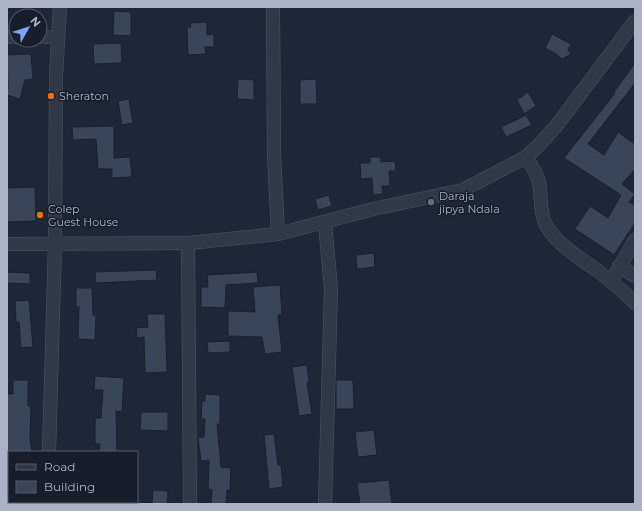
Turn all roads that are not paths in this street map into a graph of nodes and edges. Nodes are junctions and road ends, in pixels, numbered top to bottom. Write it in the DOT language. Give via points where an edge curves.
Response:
graph roads {
  1 [pos="60,7"];
  2 [pos="272,7"];
  3 [pos="635,21"];
  4 [pos="48,37"];
  5 [pos="57,37"];
  6 [pos="526,157"];
  7 [pos="325,223"];
  8 [pos="278,234"];
  9 [pos="635,240"];
  10 [pos="55,243"];
  11 [pos="188,243"];
  12 [pos="7,244"];
  13 [pos="619,266"];
  14 [pos="635,276"];
  15 [pos="611,282"];
  16 [pos="635,303"];
  17 [pos="49,451"];
  18 [pos="190,504"];
  19 [pos="325,504"];
  1 -- 5 [label="street"];
  2 -- 8 [label="street"];
  3 -- 6 [label="street" via="557,125"];
  4 -- 5 [label="street"];
  5 -- 10 [label="street"];
  6 -- 7 [label="street" via="463,190 373,209"];
  6 -- 15 [label="street" via="539,181 541,210 549,229 560,244"];
  7 -- 8 [label="street"];
  7 -- 19 [label="street" via="331,289"];
  8 -- 11 [label="street"];
  9 -- 13 [label="street"];
  10 -- 11 [label="street"];
  10 -- 12 [label="street"];
  10 -- 17 [label="street"];
  11 -- 18 [label="street"];
  13 -- 14 [label="street"];
  13 -- 15 [label="street"];
  15 -- 16 [label="street"];
}
